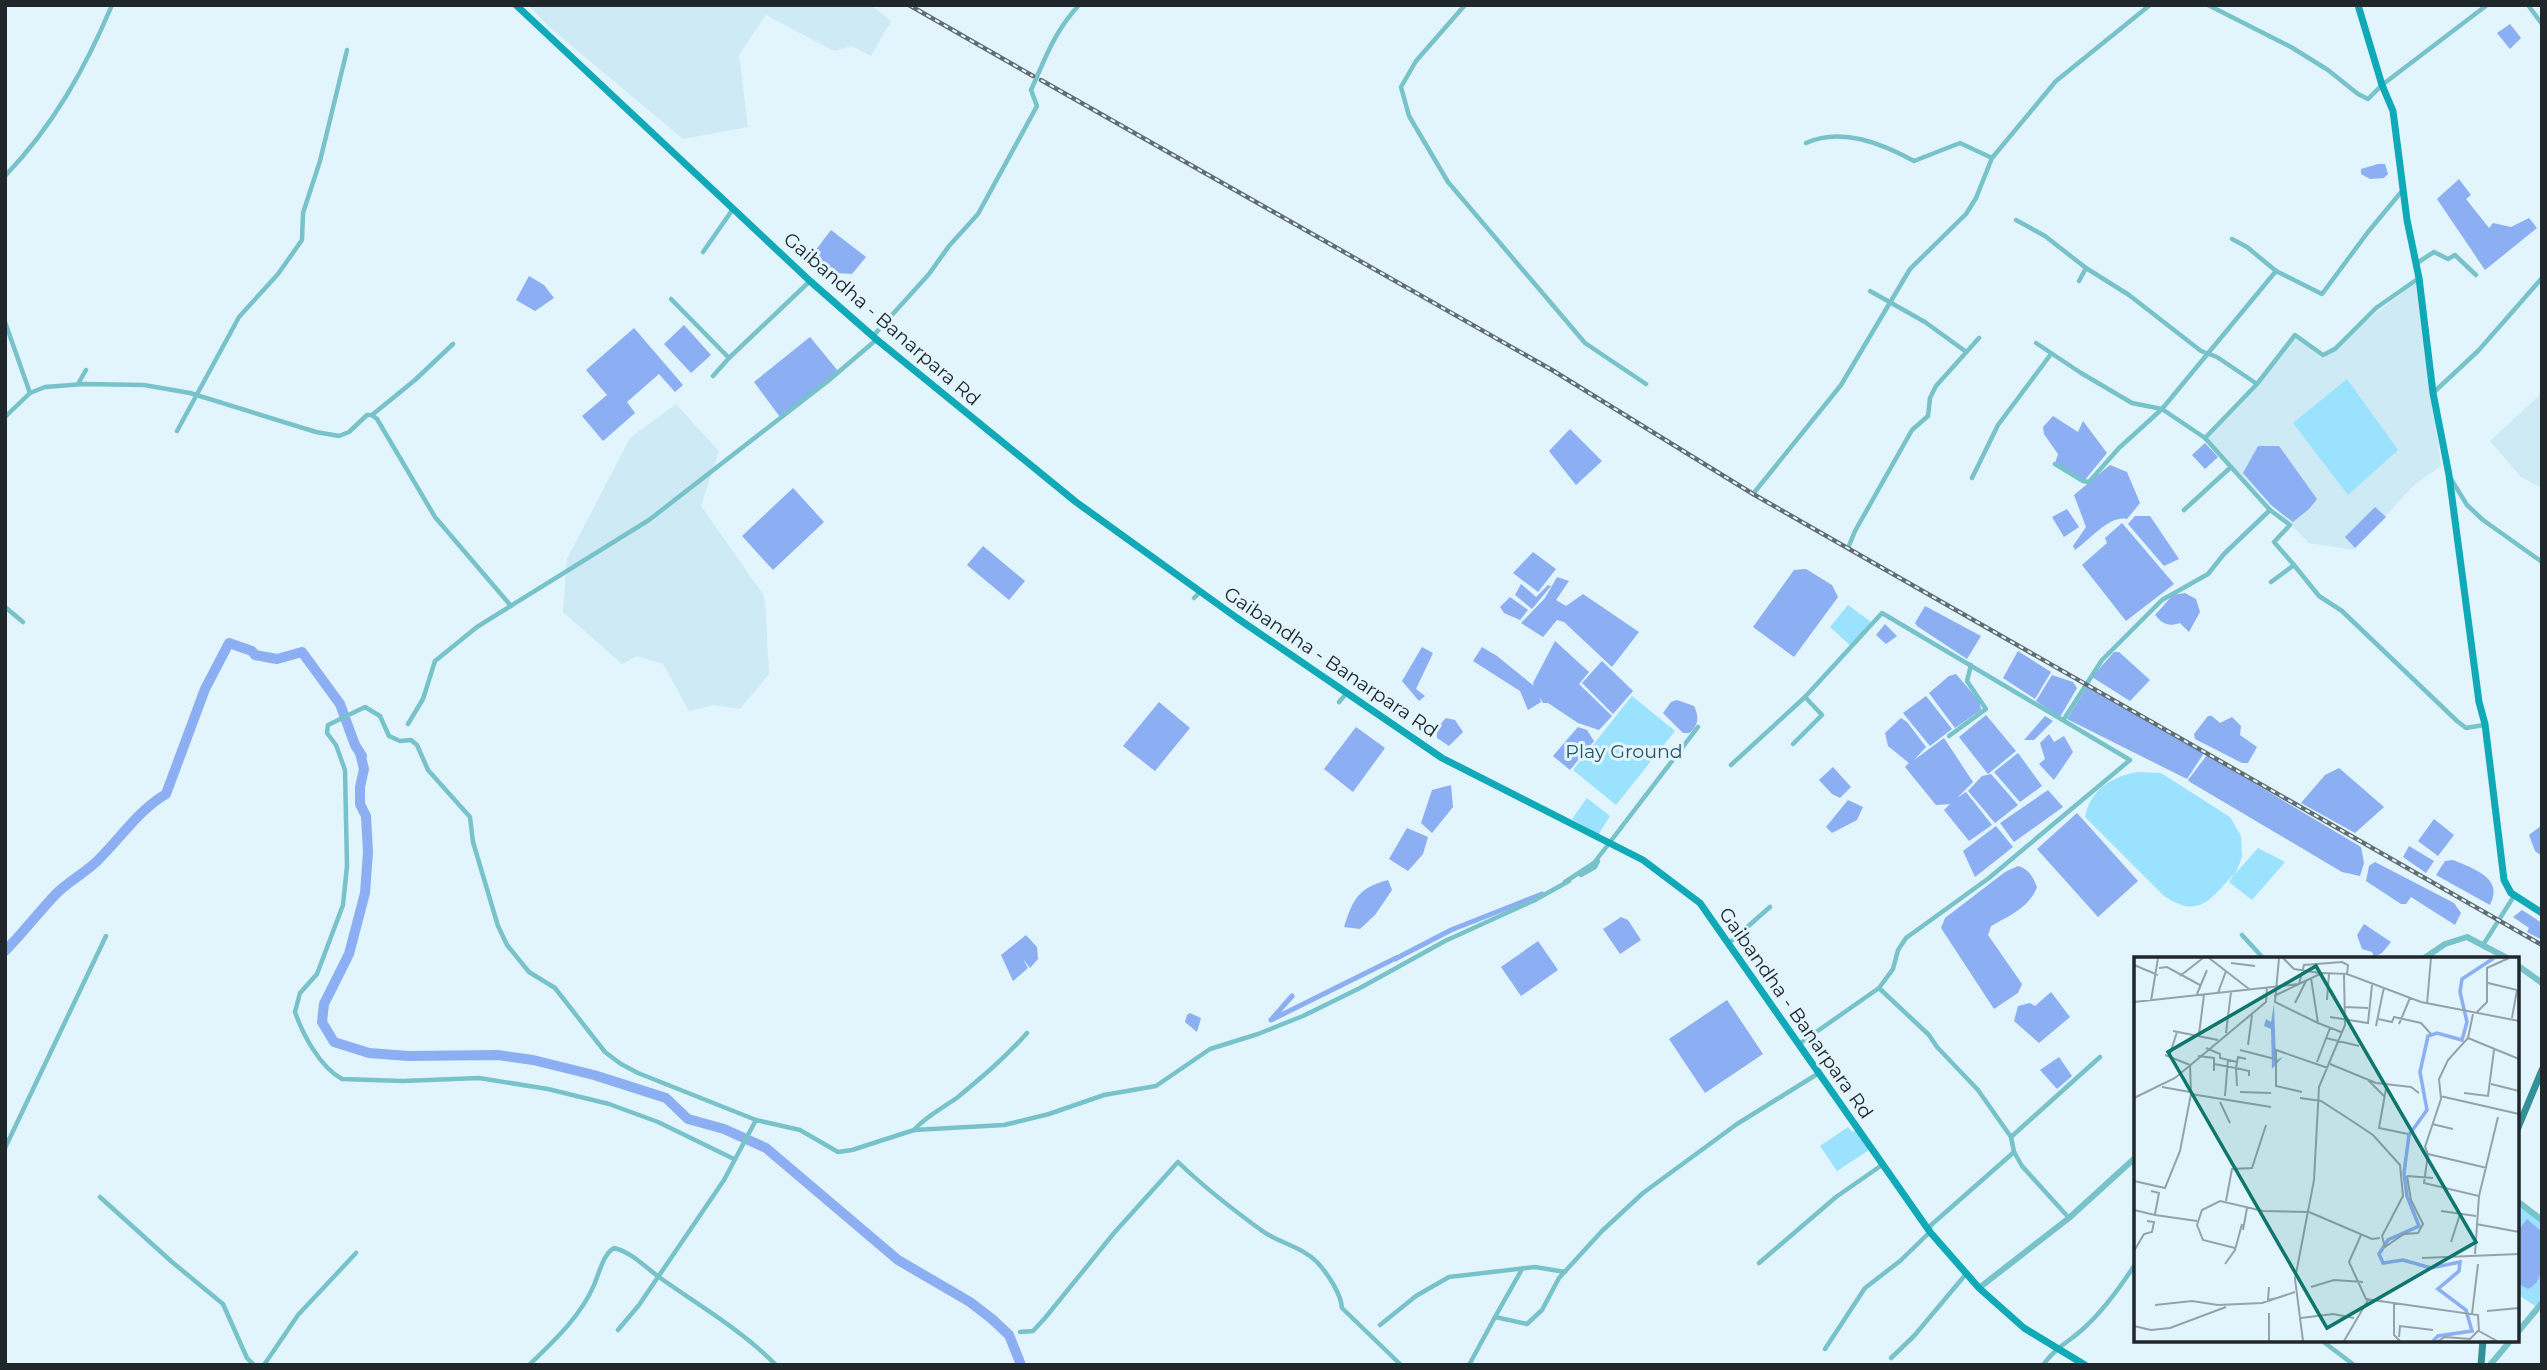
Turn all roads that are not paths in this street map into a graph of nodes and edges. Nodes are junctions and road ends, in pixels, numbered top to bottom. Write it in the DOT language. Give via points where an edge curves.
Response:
graph roads {
  1 [pos="112,5"];
  2 [pos="516,5"];
  3 [pos="1079,5"];
  4 [pos="1465,5"];
  5 [pos="2150,5"];
  6 [pos="2208,5"];
  7 [pos="2358,5"];
  8 [pos="2487,5"];
  9 [pos="2528,5"];
  10 [pos="2542,24"];
  11 [pos="348,50"];
  12 [pos="2382,85"];
  13 [pos="1806,143"];
  14 [pos="1992,158"];
  15 [pos="5,176"];
  16 [pos="2403,190"];
  17 [pos="733,209"];
  18 [pos="2016,220"];
  19 [pos="2232,239"];
  20 [pos="703,252"];
  21 [pos="2416,263"];
  22 [pos="2086,268"];
  23 [pos="2276,271"];
  24 [pos="2476,275"];
  25 [pos="2419,278"];
  26 [pos="2542,278"];
  27 [pos="810,281"];
  28 [pos="2078,281"];
  29 [pos="1870,291"];
  30 [pos="671,299"];
  31 [pos="1891,302"];
  32 [pos="5,322"];
  33 [pos="875,337"];
  34 [pos="1979,338"];
  35 [pos="2036,343"];
  36 [pos="453,344"];
  37 [pos="1965,351"];
  38 [pos="2051,354"];
  39 [pos="2209,354"];
  40 [pos="729,358"];
  41 [pos="86,370"];
  42 [pos="713,376"];
  43 [pos="78,384"];
  44 [pos="1646,384"];
  45 [pos="2256,384"];
  46 [pos="30,393"];
  47 [pos="2433,393"];
  48 [pos="197,395"];
  49 [pos="2162,409"];
  50 [pos="372,415"];
  51 [pos="5,417"];
  52 [pos="177,431"];
  53 [pos="2205,438"];
  54 [pos="2055,464"];
  55 [pos="2231,467"];
  56 [pos="2449,475"];
  57 [pos="1972,478"];
  58 [pos="1754,494"];
  59 [pos="2184,510"];
  60 [pos="2270,510"];
  61 [pos="1848,548"];
  62 [pos="2542,562"];
  63 [pos="2294,565"];
  64 [pos="2271,582"];
  65 [pos="511,606"];
  66 [pos="5,607"];
  67 [pos="23,622"];
  68 [pos="1971,665"];
  69 [pos="1346,694"];
  70 [pos="1805,697"];
  71 [pos="1339,702"];
  72 [pos="2064,719"];
  73 [pos="408,724"];
  74 [pos="2485,724"];
  75 [pos="1698,727"];
  76 [pos="1950,736"];
  77 [pos="1793,744"];
  78 [pos="1731,765"];
  79 [pos="1609,842"];
  80 [pos="1553,890"];
  81 [pos="2514,896"];
  82 [pos="1770,907"];
  83 [pos="2542,913"];
  84 [pos="2242,935"];
  85 [pos="106,936"];
  86 [pos="1728,943"];
  87 [pos="2483,945"];
  88 [pos="2262,957"];
  89 [pos="2426,957"];
  90 [pos="2505,957"];
  91 [pos="2519,967"];
  92 [pos="2542,984"];
  93 [pos="1879,988"];
  94 [pos="1027,1033"];
  95 [pos="1799,1044"];
  96 [pos="2100,1057"];
  97 [pos="2542,1070"];
  98 [pos="1820,1073"];
  99 [pos="756,1121"];
  100 [pos="2519,1125"];
  101 [pos="914,1130"];
  102 [pos="2011,1137"];
  103 [pos="5,1148"];
  104 [pos="2014,1152"];
  105 [pos="2134,1159"];
  106 [pos="734,1160"];
  107 [pos="1883,1165"];
  108 [pos="100,1197"];
  109 [pos="2519,1203"];
  110 [pos="2068,1217"];
  111 [pos="2542,1220"];
  112 [pos="1930,1232"];
  113 [pos="356,1253"];
  114 [pos="1759,1263"];
  115 [pos="2134,1266"];
  116 [pos="1521,1271"];
  117 [pos="1565,1272"];
  118 [pos="1966,1274"];
  119 [pos="659,1277"];
  120 [pos="1979,1288"];
  121 [pos="2542,1303"];
  122 [pos="1495,1317"];
  123 [pos="1380,1325"];
  124 [pos="618,1330"];
  125 [pos="2519,1331"];
  126 [pos="1020,1332"];
  127 [pos="2324,1342"];
  128 [pos="2483,1342"];
  129 [pos="2509,1342"];
  130 [pos="1825,1349"];
  131 [pos="2055,1349"];
  132 [pos="1891,1358"];
  133 [pos="254,1365"];
  134 [pos="264,1365"];
  135 [pos="529,1365"];
  136 [pos="776,1365"];
  137 [pos="1401,1365"];
  138 [pos="1469,1365"];
  139 [pos="2043,1365"];
  140 [pos="2085,1365"];
  141 [pos="2354,1365"];
  142 [pos="2482,1365"];
  143 [pos="2490,1365"];
  1 -- 15 [label="street" via="71,91"];
  2 -- 17 [label="main road, Gaibandha - Banarpara Rd"];
  3 -- 33 [label="street" via="1049,46 1031,90 1037,106 978,214"];
  4 -- 44 [label="street" via="1416,61 1401,87 1409,116 1448,182 1585,342"];
  5 -- 14 [label="street" via="2056,81"];
  6 -- 12 [label="street" via="2291,47 2368,99"];
  7 -- 12 [label="main road"];
  8 -- 12 [label="street"];
  9 -- 10 [label="street"];
  11 -- 48 [label="street" via="303,213 302,240 239,317"];
  12 -- 16 [label="main road" via="2393,111"];
  13 -- 14 [label="street" via="1819,136 1840,135 1875,143 1914,160 1960,143"];
  14 -- 31 [label="street" via="1966,214 1910,269"];
  16 -- 21 [label="main road"];
  16 -- 23 [label="street" via="2322,294"];
  17 -- 20 [label="street"];
  17 -- 27 [label="main road, Gaibandha - Banarpara Rd"];
  18 -- 22 [label="street"];
  19 -- 23 [label="street"];
  21 -- 24 [label="street" via="2434,251 2448,259 2455,255"];
  21 -- 25 [label="main road"];
  22 -- 28 [label="street"];
  22 -- 39 [label="street"];
  23 -- 39 [label="street"];
  25 -- 45 [label="street" via="2376,308 2323,355 2295,335"];
  25 -- 47 [label="main road"];
  26 -- 47 [label="street" via="2478,351"];
  27 -- 33 [label="main road, Gaibandha - Banarpara Rd"];
  27 -- 40 [label="street"];
  29 -- 31 [label="street"];
  30 -- 40 [label="street"];
  31 -- 37 [label="street"];
  31 -- 58 [label="street" via="1841,385"];
  32 -- 46 [label="street"];
  33 -- 65 [label="street" via="828,381 649,520"];
  33 -- 69 [label="main road, Gaibandha - Banarpara Rd" via="1197,595"];
  34 -- 37 [label="street"];
  35 -- 38 [label="street"];
  36 -- 50 [label="street"];
  37 -- 61 [label="street" via="1936,386 1928,416 1912,430"];
  38 -- 49 [label="street" via="2132,403"];
  38 -- 57 [label="street" via="1998,425"];
  39 -- 45 [label="street"];
  39 -- 49 [label="street"];
  40 -- 42 [label="street"];
  41 -- 43 [label="street"];
  43 -- 46 [label="street"];
  43 -- 48 [label="street" via="144,385"];
  45 -- 53 [label="street"];
  46 -- 51 [label="street"];
  47 -- 56 [label="main road"];
  48 -- 50 [label="street" via="339,436"];
  48 -- 52 [label="street"];
  49 -- 53 [label="street"];
  49 -- 54 [label="street" via="2089,482"];
  50 -- 65 [label="street" via="435,517"];
  53 -- 55 [label="street"];
  55 -- 59 [label="street"];
  55 -- 60 [label="street"];
  56 -- 62 [label="street" via="2467,505 2483,520"];
  56 -- 74 [label="main road"];
  60 -- 63 [label="street" via="2290,525 2274,542"];
  60 -- 72 [label="street" via="2208,574 2162,600 2102,660"];
  63 -- 64 [label="street"];
  63 -- 74 [label="street" via="2319,596 2401,664 2457,721 2466,728"];
  65 -- 73 [label="street" via="435,661 423,699"];
  66 -- 67 [label="street"];
  68 -- 70 [label="street" via="1882,613"];
  68 -- 72 [label="street"];
  68 -- 76 [label="street" via="1967,681 1986,709"];
  69 -- 71 [label="street"];
  69 -- 79 [label="main road, Gaibandha - Banarpara Rd" via="1443,758"];
  70 -- 77 [label="street" via="1822,715"];
  70 -- 78 [label="street"];
  72 -- 93 [label="street" via="2130,760 1989,878 1906,938"];
  74 -- 81 [label="main road" via="2504,880"];
  75 -- 79 [label="street"];
  79 -- 80 [label="street" via="1594,863"];
  79 -- 86 [label="main road, Gaibandha - Banarpara Rd" via="1643,860 1700,903"];
  79 -- 101 [label="street, bridge" via="1595,867 1535,900 1445,941 1303,1016 1210,1049 1156,1086 1104,1095 1004,1125"];
  81 -- 83 [label="main road"];
  81 -- 87 [label="street"];
  82 -- 86 [label="street"];
  84 -- 88 [label="street"];
  85 -- 103 [label="street"];
  86 -- 95 [label="main road, Gaibandha - Banarpara Rd"];
  87 -- 89 [label="street" via="2466,937"];
  87 -- 90 [label="street"];
  91 -- 92 [label="street"];
  93 -- 95 [label="street"];
  93 -- 102 [label="street" via="1978,1090"];
  94 -- 101 [label="street" via="957,1098"];
  95 -- 98 [label="main road, Gaibandha - Banarpara Rd"];
  96 -- 102 [label="street"];
  97 -- 100 [label="main road"];
  98 -- 107 [label="main road, Gaibandha - Banarpara Rd"];
  98 -- 117 [label="street" via="1683,1161 1602,1231"];
  99 -- 101 [label="street" via="800,1130 838,1152"];
  99 -- 106 [label="street"];
  99 -- 106 [label="street" via="621,1064 605,1052 555,988 529,972 507,945 473,842 470,817 428,770 417,745 389,736 380,716 365,707 328,725 327,733 345,770 343,905 317,974 300,993 295,1012 311,1045 335,1075 403,1082 479,1078 548,1088 658,1122"];
  102 -- 104 [label="street"];
  104 -- 110 [label="street"];
  104 -- 112 [label="street" via="1930,1226"];
  105 -- 110 [label="street"];
  106 -- 119 [label="street"];
  107 -- 112 [label="main road, Gaibandha - Banarpara Rd"];
  107 -- 114 [label="street"];
  108 -- 133 [label="street" via="223,1304"];
  109 -- 111 [label="street"];
  110 -- 120 [label="street"];
  112 -- 118 [label="main road, Gaibandha - Banarpara Rd"];
  112 -- 130 [label="street" via="1865,1288"];
  113 -- 134 [label="street" via="298,1315"];
  115 -- 131 [label="street" via="2084,1328"];
  116 -- 117 [label="street"];
  116 -- 122 [label="street"];
  116 -- 123 [label="street" via="1449,1277"];
  117 -- 122 [label="street" via="1542,1310 1527,1324"];
  118 -- 120 [label="main road, Gaibandha - Banarpara Rd"];
  118 -- 132 [label="street"];
  119 -- 124 [label="street"];
  119 -- 135 [label="street" via="619,1249 611,1249 579,1312"];
  119 -- 136 [label="street"];
  120 -- 131 [label="main road, Gaibandha - Banarpara Rd"];
  121 -- 125 [label="street"];
  122 -- 138 [label="street"];
  126 -- 137 [label="street" via="1033,1331 1178,1162 1215,1197 1317,1263 1342,1300 1342,1308"];
  127 -- 141 [label="street"];
  128 -- 142 [label="main road"];
  129 -- 143 [label="street"];
  131 -- 139 [label="street"];
  131 -- 140 [label="main road, Gaibandha - Banarpara Rd"];
}
